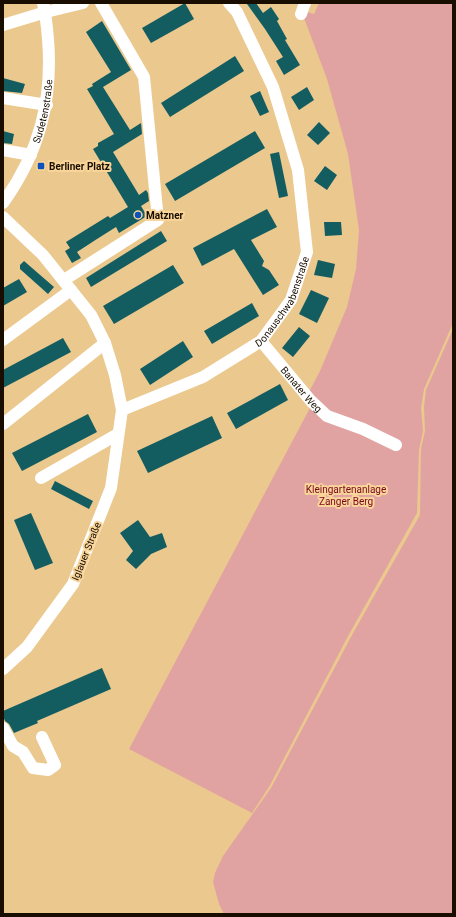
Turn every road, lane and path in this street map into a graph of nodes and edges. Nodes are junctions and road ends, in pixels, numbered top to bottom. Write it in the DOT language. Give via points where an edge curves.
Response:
graph roads {
  1 [pos="83,3"];
  2 [pos="101,3"];
  3 [pos="229,3"];
  4 [pos="45,7"];
  5 [pos="3,25"];
  6 [pos="3,98"];
  7 [pos="47,105"];
  8 [pos="3,150"];
  9 [pos="31,155"];
  10 [pos="3,203"];
  11 [pos="3,217"];
  12 [pos="68,285"];
  13 [pos="3,340"];
  14 [pos="260,341"];
  15 [pos="106,343"];
  16 [pos="122,410"];
  17 [pos="3,424"];
  18 [pos="118,434"];
  19 [pos="396,445"];
  20 [pos="41,478"];
  21 [pos="3,668"];
  22 [pos="3,728"];
  23 [pos="42,737"];
  1 -- 4 [label="street"];
  2 -- 12 [label="street" via="144,77 158,220"];
  3 -- 14 [label="street, Donauschwabenstraße" via="237,12 273,87 298,170 307,252 291,300"];
  4 -- 5 [label="street"];
  4 -- 7 [label="street, Sudetenstraße" via="49,48"];
  6 -- 7 [label="street"];
  7 -- 9 [label="street, Sudetenstraße"];
  8 -- 9 [label="street"];
  9 -- 10 [label="street, Sudetenstraße" via="19,180"];
  11 -- 12 [label="street, Iglauer Straße" via="43,255"];
  12 -- 13 [label="street"];
  12 -- 15 [label="street, Iglauer Straße" via="91,316"];
  14 -- 16 [label="street, Donauschwabenstraße" via="203,377"];
  14 -- 19 [label="street, Banater Weg" via="327,416"];
  15 -- 16 [label="street, Iglauer Straße"];
  15 -- 17 [label="street"];
  16 -- 18 [label="street, Iglauer Straße"];
  18 -- 20 [label="street"];
  18 -- 21 [label="street, Iglauer Straße" via="111,488 73,584 27,647"];
  22 -- 23 [label="street" via="13,746 23,752 33,768 48,770 55,765"];
}
